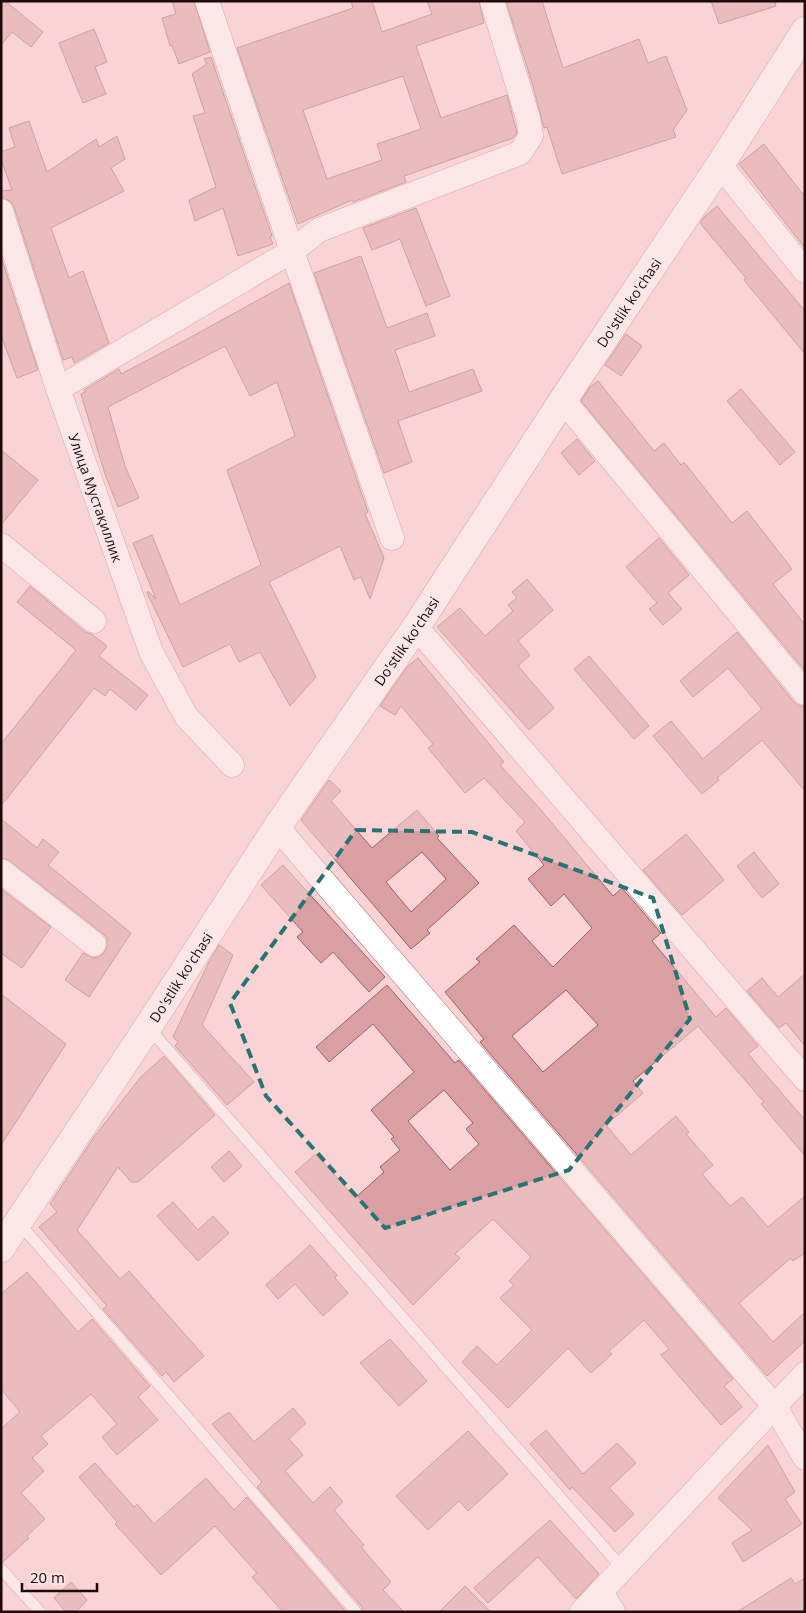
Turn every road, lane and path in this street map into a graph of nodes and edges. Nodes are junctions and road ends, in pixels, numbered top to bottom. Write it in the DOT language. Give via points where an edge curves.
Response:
graph roads {
  1 [pos="207,1"];
  2 [pos="492,1"];
  3 [pos="805,31"];
  4 [pos="720,164"];
  5 [pos="1,211"];
  6 [pos="292,251"];
  7 [pos="805,271"];
  8 [pos="58,389"];
  9 [pos="563,400"];
  10 [pos="392,538"];
  11 [pos="1,546"];
  12 [pos="94,621"];
  13 [pos="416,627"];
  14 [pos="805,693"];
  15 [pos="232,765"];
  16 [pos="277,827"];
  17 [pos="1,870"];
  18 [pos="94,944"];
  19 [pos="148,1026"];
  20 [pos="805,1080"];
  21 [pos="18,1223"];
  22 [pos="1,1248"];
  23 [pos="805,1374"];
  24 [pos="774,1407"];
  25 [pos="805,1458"];
  26 [pos="1,1569"];
  27 [pos="623,1569"];
  28 [pos="607,1602"];
  29 [pos="40,1612"];
  30 [pos="356,1612"];
  31 [pos="582,1612"];
  1 -- 6 [label="street"];
  2 -- 6 [label="street" via="528,118 531,136 520,153 319,230"];
  3 -- 4 [label="street, Do'stlik ko'chasi"];
  4 -- 7 [label="street"];
  4 -- 9 [label="street, Do'stlik ko'chasi"];
  5 -- 8 [label="street, Улица Мустақиллик"];
  6 -- 8 [label="street"];
  6 -- 10 [label="street"];
  8 -- 15 [label="street, Улица Мустақиллик" via="152,652 186,716"];
  9 -- 13 [label="street, Do'stlik ko'chasi"];
  9 -- 14 [label="street"];
  11 -- 12 [label="street"];
  13 -- 16 [label="street, Do'stlik ko'chasi"];
  13 -- 20 [label="street"];
  16 -- 19 [label="street, Do'stlik ko'chasi"];
  16 -- 24 [label="street"];
  17 -- 18 [label="street"];
  19 -- 21 [label="street, Do'stlik ko'chasi"];
  19 -- 27 [label="lane"];
  21 -- 22 [label="street, Do'stlik ko'chasi"];
  21 -- 30 [label="lane"];
  23 -- 24 [label="street"];
  24 -- 25 [label="street"];
  24 -- 27 [label="street"];
  26 -- 29 [label="lane"];
  27 -- 28 [label="street"];
  28 -- 31 [label="street"];
}
